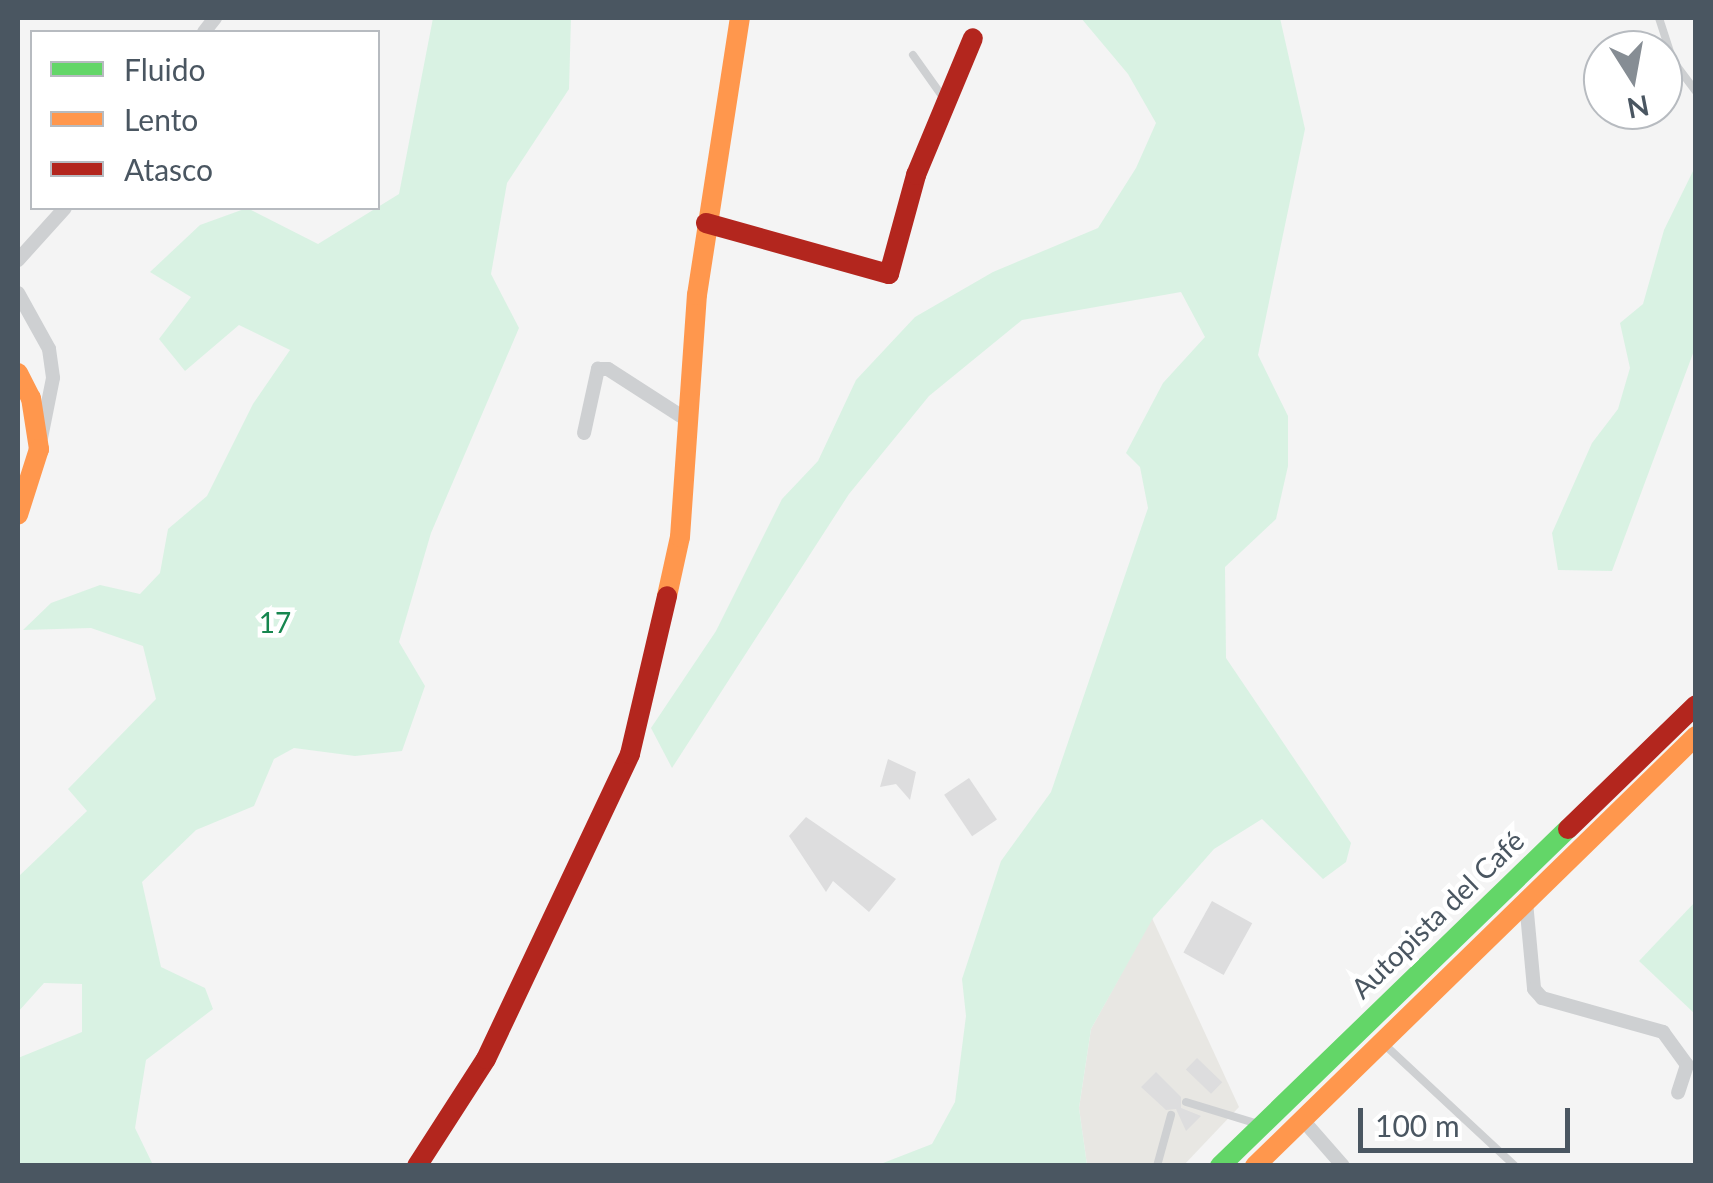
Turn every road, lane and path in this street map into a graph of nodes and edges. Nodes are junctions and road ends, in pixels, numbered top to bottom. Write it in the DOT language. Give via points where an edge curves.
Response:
graph roads {
  1 [pos="740,18"];
  2 [pos="1659,18"];
  3 [pos="973,38"];
  4 [pos="913,56"];
  5 [pos="1696,91"];
  6 [pos="948,102"];
  7 [pos="64,210"];
  8 [pos="706,223"];
  9 [pos="18,260"];
  10 [pos="18,294"];
  11 [pos="18,373"];
  12 [pos="684,418"];
  13 [pos="584,433"];
  14 [pos="39,448"];
  15 [pos="18,515"];
  16 [pos="1696,705"];
  17 [pos="1696,736"];
  18 [pos="1526,901"];
  19 [pos="1382,1042"];
  20 [pos="1678,1092"];
  21 [pos="1186,1102"];
  22 [pos="1171,1115"];
  23 [pos="1302,1119"];
  24 [pos="1262,1125"];
  25 [pos="417,1166"];
  26 [pos="1157,1166"];
  27 [pos="1220,1166"];
  28 [pos="1255,1166"];
  29 [pos="1343,1166"];
  30 [pos="1515,1166"];
  1 -- 8 [label="main road"];
  2 -- 5 [label="lane" via="1673,61"];
  3 -- 6 [label="main road"];
  4 -- 6 [label="lane"];
  6 -- 8 [label="main road" via="916,175 889,274"];
  7 -- 9 [label="street"];
  8 -- 12 [label="main road"];
  10 -- 14 [label="street" via="49,350 53,378"];
  11 -- 14 [label="main road" via="32,398"];
  12 -- 13 [label="street" via="608,369 598,370"];
  12 -- 25 [label="main road" via="680,537 630,754 486,1059"];
  14 -- 15 [label="main road"];
  16 -- 24 [label="main road, Autopista del Café"];
  17 -- 18 [label="main road, Autopista del Café"];
  18 -- 19 [label="main road, Autopista del Café"];
  18 -- 20 [label="street" via="1534,989 1542,998 1662,1032 1687,1066"];
  19 -- 23 [label="main road, Autopista del Café"];
  19 -- 30 [label="lane"];
  21 -- 24 [label="lane"];
  22 -- 26 [label="lane"];
  23 -- 28 [label="main road, Autopista del Café"];
  23 -- 29 [label="street"];
  24 -- 27 [label="main road, Autopista del Café"];
}
